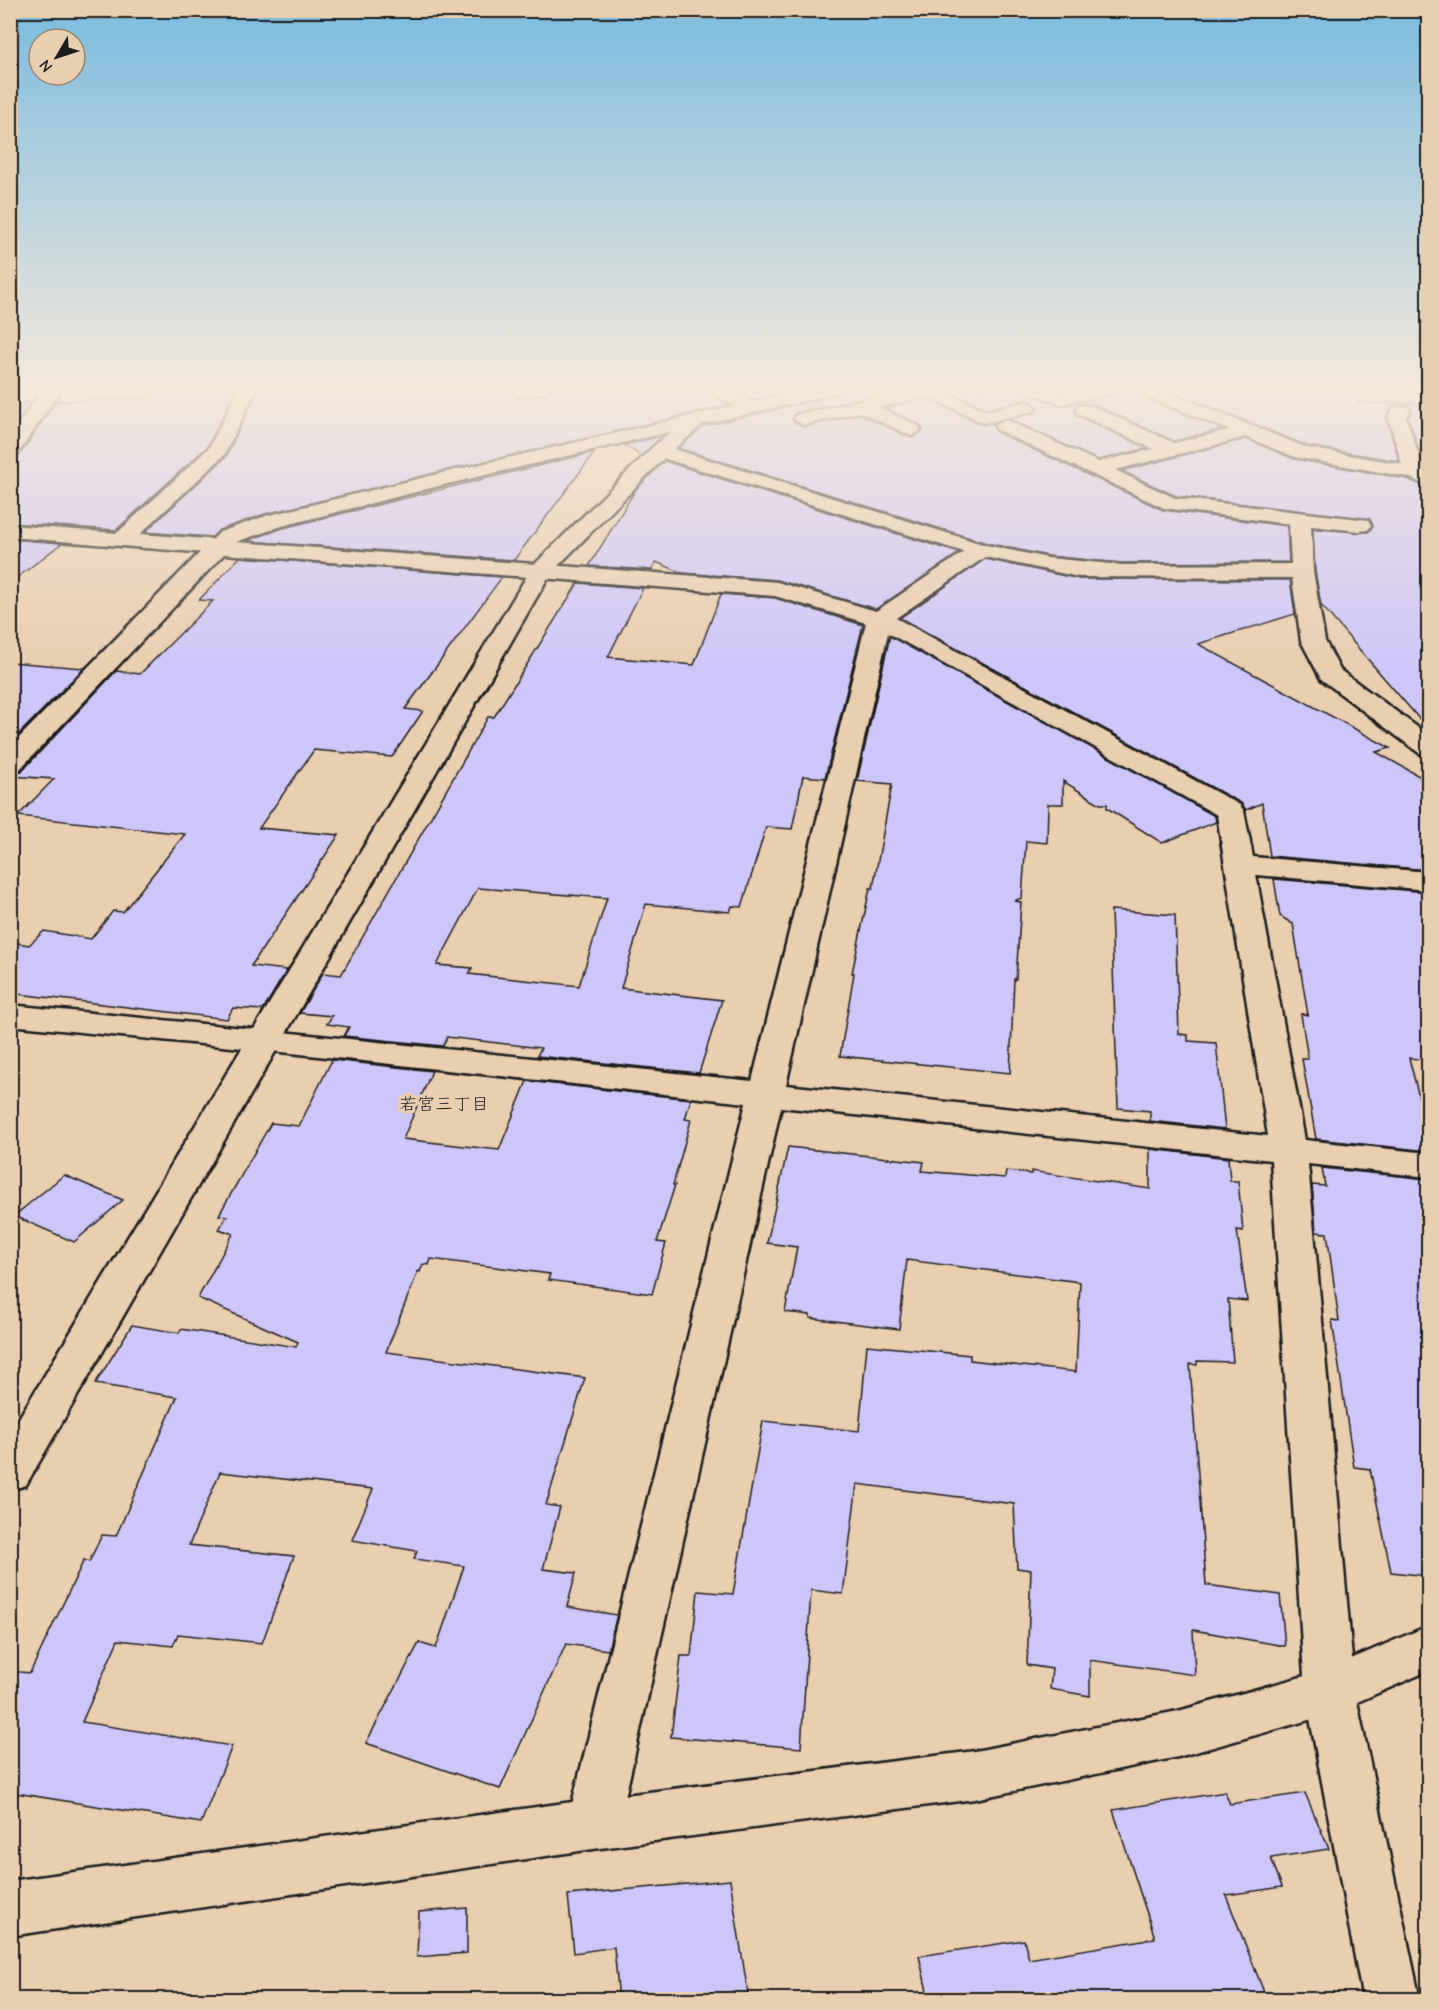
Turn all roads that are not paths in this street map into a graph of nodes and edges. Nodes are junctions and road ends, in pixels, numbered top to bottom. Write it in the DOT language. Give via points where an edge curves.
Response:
graph roads {
  1 [pos="184,482"];
  2 [pos="427,482"];
  3 [pos="630,482"];
  4 [pos="760,482"];
  5 [pos="1123,482"];
  6 [pos="1300,520"];
  7 [pos="1360,525"];
  8 [pos="10,531"];
  9 [pos="123,539"];
  10 [pos="219,547"];
  11 [pos="981,550"];
  12 [pos="1302,571"];
  13 [pos="541,572"];
  14 [pos="879,619"];
  15 [pos="1428,747"];
  16 [pos="10,763"];
  17 [pos="1239,865"];
  18 [pos="1428,881"];
  19 [pos="10,1015"];
  20 [pos="263,1040"];
  21 [pos="766,1093"];
  22 [pos="1289,1150"];
  23 [pos="1428,1165"];
  24 [pos="10,1472"];
  25 [pos="1428,1648"];
  26 [pos="1330,1692"];
  27 [pos="593,1824"];
  28 [pos="10,1909"];
  29 [pos="1392,2000"];
  1 -- 9 [label="street"];
  2 -- 10 [label="street" via="274,521 228,537"];
  3 -- 13 [label="street"];
  4 -- 11 [label="street"];
  5 -- 6 [label="street" via="1171,504"];
  6 -- 7 [label="street"];
  6 -- 12 [label="street"];
  8 -- 9 [label="street"];
  9 -- 10 [label="street"];
  10 -- 13 [label="street"];
  10 -- 16 [label="street"];
  11 -- 12 [label="street" via="1079,570"];
  11 -- 14 [label="street"];
  12 -- 15 [label="street" via="1312,641 1330,674"];
  13 -- 14 [label="street" via="777,589"];
  13 -- 20 [label="street"];
  14 -- 17 [label="street" via="1230,811"];
  14 -- 21 [label="street"];
  17 -- 18 [label="street"];
  17 -- 22 [label="street"];
  19 -- 20 [label="street"];
  20 -- 21 [label="street"];
  20 -- 24 [label="street"];
  21 -- 22 [label="street"];
  21 -- 27 [label="street"];
  22 -- 23 [label="street"];
  22 -- 26 [label="street"];
  25 -- 26 [label="street"];
  26 -- 27 [label="street" via="1178,1734 975,1775"];
  26 -- 29 [label="street"];
  27 -- 28 [label="street"];
}
